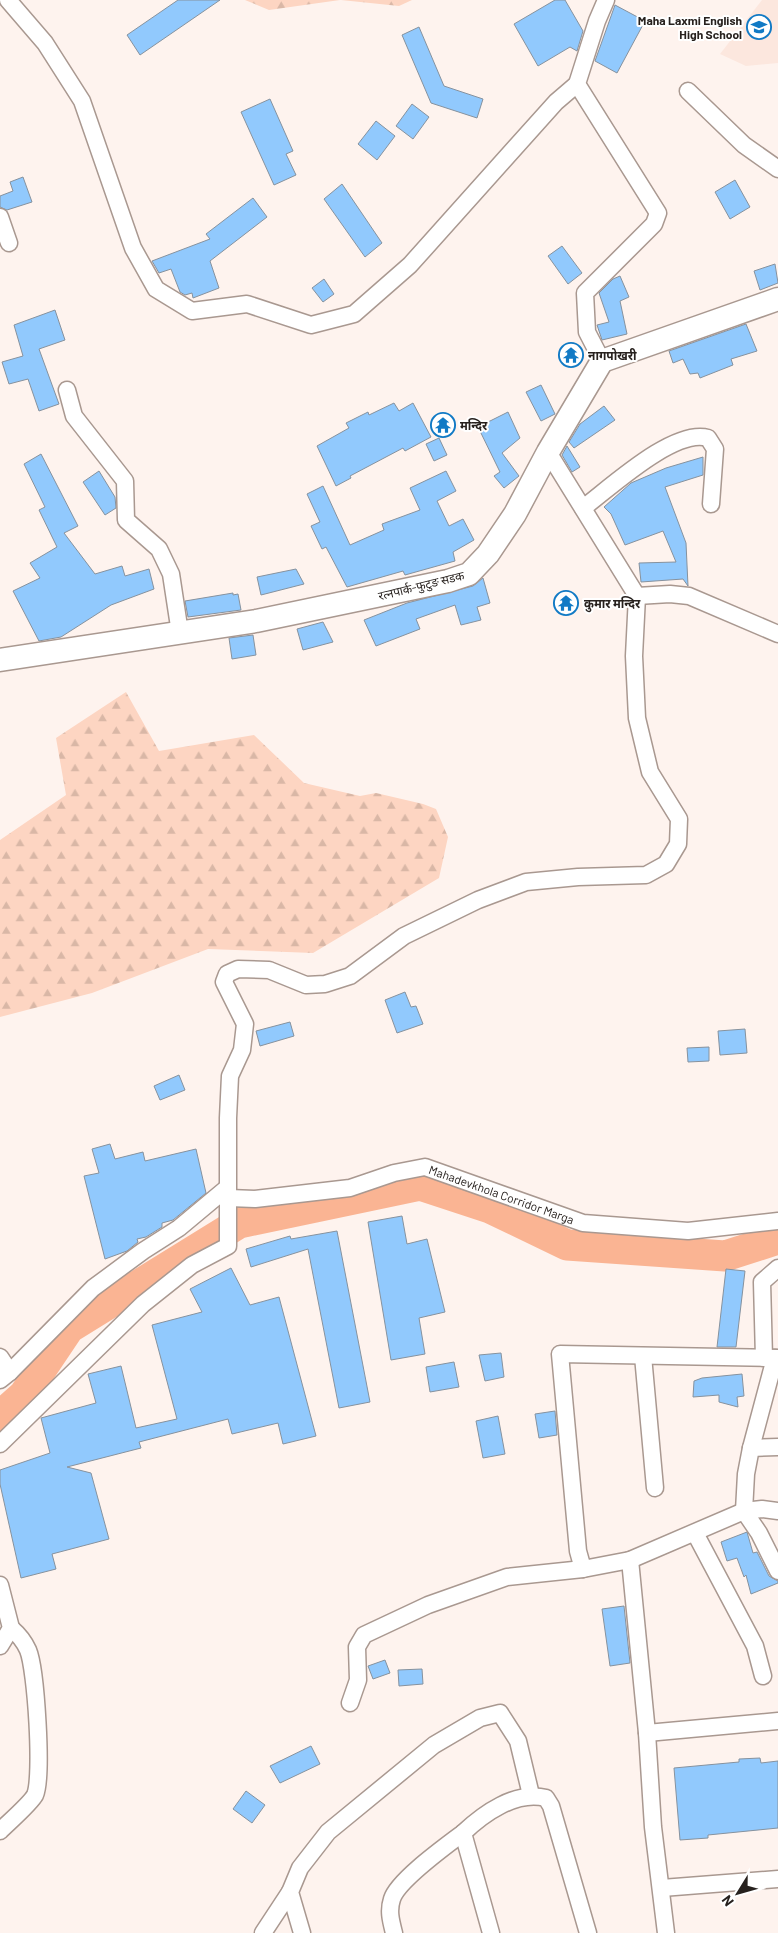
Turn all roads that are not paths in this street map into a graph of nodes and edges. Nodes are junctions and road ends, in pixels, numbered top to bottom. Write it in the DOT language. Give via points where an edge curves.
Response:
graph roads {
  1 [pos="8,0"];
  2 [pos="606,0"];
  3 [pos="577,84"];
  4 [pos="688,91"];
  5 [pos="778,169"];
  6 [pos="0,217"];
  7 [pos="9,243"];
  8 [pos="778,298"];
  9 [pos="602,361"];
  10 [pos="67,390"];
  11 [pos="548,452"];
  12 [pos="711,504"];
  13 [pos="584,508"];
  14 [pos="637,596"];
  15 [pos="180,633"];
  16 [pos="778,634"];
  17 [pos="0,660"];
  18 [pos="228,1193"];
  19 [pos="778,1221"];
  20 [pos="778,1268"];
  21 [pos="643,1356"];
  22 [pos="0,1357"];
  23 [pos="772,1358"];
  24 [pos="5,1376"];
  25 [pos="0,1444"];
  26 [pos="778,1447"];
  27 [pos="751,1448"];
  28 [pos="656,1488"];
  29 [pos="744,1511"];
  30 [pos="778,1512"];
  31 [pos="695,1533"];
  32 [pos="630,1560"];
  33 [pos="583,1569"];
  34 [pos="778,1571"];
  35 [pos="0,1584"];
  36 [pos="11,1628"];
  37 [pos="0,1646"];
  38 [pos="763,1676"];
  39 [pos="350,1703"];
  40 [pos="778,1721"];
  41 [pos="647,1733"];
  42 [pos="531,1795"];
  43 [pos="0,1831"];
  44 [pos="463,1833"];
  45 [pos="778,1878"];
  46 [pos="662,1888"];
  47 [pos="290,1892"];
  48 [pos="263,1933"];
  49 [pos="302,1933"];
  50 [pos="394,1933"];
  51 [pos="491,1933"];
  52 [pos="588,1933"];
  53 [pos="666,1933"];
  1 -- 3 [label="street" via="45,43 82,102 133,248 156,290 192,311 247,304 311,325 354,314 410,265 556,102"];
  2 -- 3 [label="street"];
  3 -- 9 [label="street" via="658,213 654,224 584,293 587,332"];
  4 -- 5 [label="street" via="744,145"];
  6 -- 7 [label="street"];
  8 -- 9 [label="street"];
  9 -- 11 [label="street, रत्नपार्क-फुटुङ सडक"];
  10 -- 15 [label="street" via="74,416 125,481 126,520 159,549 171,574"];
  11 -- 13 [label="street"];
  11 -- 15 [label="street, रत्नपार्क-फुटुङ सडक" via="515,514 488,554 469,574 284,616"];
  12 -- 13 [label="street" via="714,449 708,438 701,436 660,449"];
  13 -- 14 [label="street"];
  14 -- 16 [label="street" via="689,596"];
  14 -- 18 [label="street" via="634,656 637,718 650,772 680,819 678,844 666,864 646,875 526,882 478,900 404,936 350,976 326,984 306,985 270,970 238,969 227,974 224,982 245,1024 242,1050 230,1076"];
  15 -- 17 [label="street, रत्नपार्क-फुटुङ सडक"];
  18 -- 19 [label="street, Mahadevkhola Corridor Marga" via="255,1199 350,1188 394,1173 425,1167 583,1223 688,1231"];
  18 -- 24 [label="street" via="93,1288"];
  18 -- 25 [label="street" via="228,1246 192,1265 143,1304"];
  20 -- 23 [label="street" via="762,1282"];
  21 -- 23 [label="street"];
  21 -- 28 [label="street"];
  21 -- 33 [label="street" via="560,1354 578,1551"];
  22 -- 24 [label="street"];
  23 -- 27 [label="street"];
  26 -- 27 [label="street"];
  27 -- 29 [label="street"];
  29 -- 30 [label="street" via="762,1509"];
  29 -- 31 [label="street"];
  29 -- 34 [label="street"];
  31 -- 32 [label="street"];
  31 -- 38 [label="street" via="755,1646"];
  32 -- 33 [label="street"];
  32 -- 41 [label="street"];
  33 -- 39 [label="street" via="507,1577 428,1605 364,1636 357,1647 358,1680"];
  35 -- 36 [label="street"];
  36 -- 37 [label="street"];
  36 -- 43 [label="street" via="28,1650 39,1734 35,1795"];
  40 -- 41 [label="street"];
  41 -- 46 [label="street"];
  42 -- 44 [label="street" via="502,1805"];
  42 -- 47 [label="street" via="518,1741 508,1723 500,1713 480,1718 434,1745 328,1832 300,1868"];
  42 -- 52 [label="street" via="546,1798 551,1806"];
  44 -- 50 [label="street" via="412,1873 392,1896 389,1913"];
  44 -- 51 [label="street"];
  45 -- 46 [label="street"];
  46 -- 53 [label="street"];
  47 -- 48 [label="street"];
  47 -- 49 [label="street"];
}
